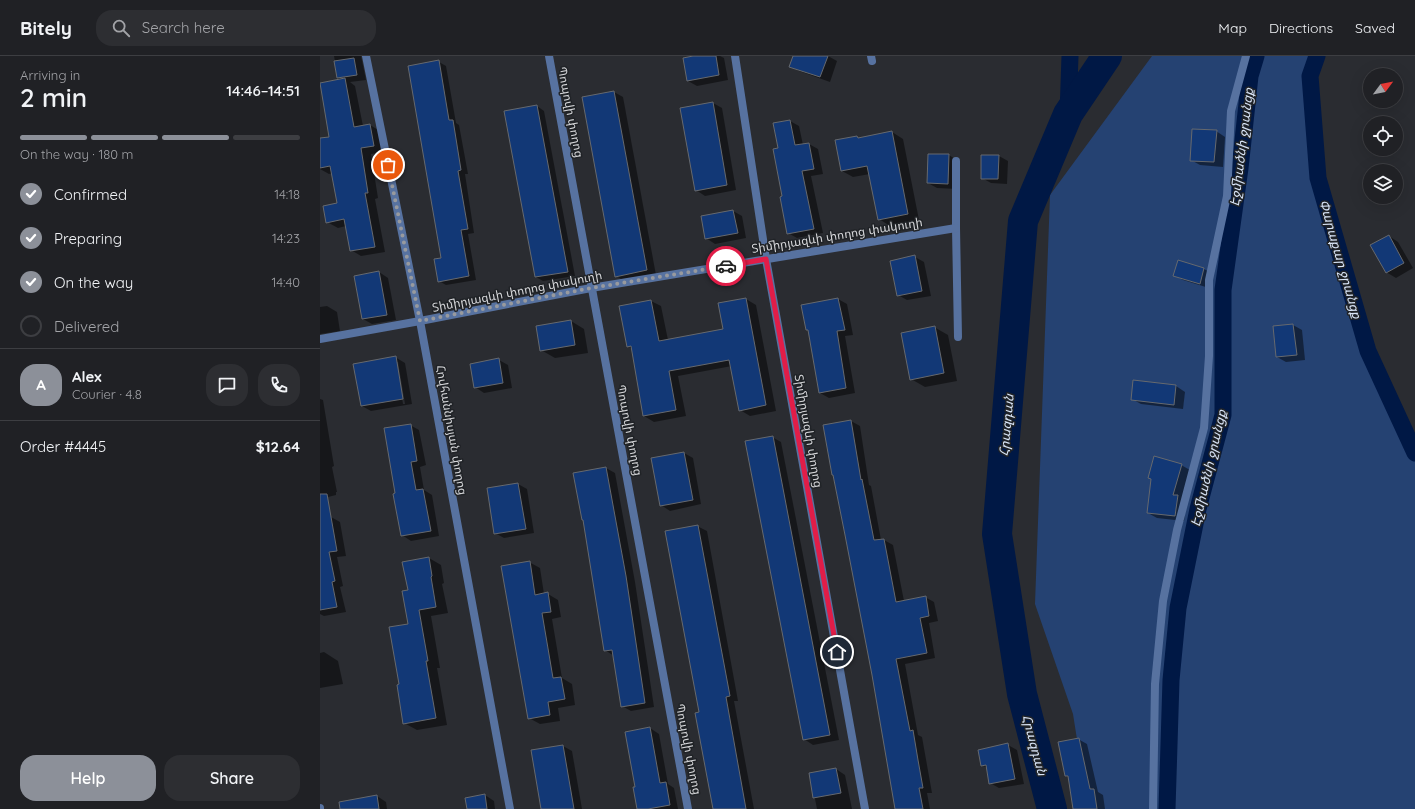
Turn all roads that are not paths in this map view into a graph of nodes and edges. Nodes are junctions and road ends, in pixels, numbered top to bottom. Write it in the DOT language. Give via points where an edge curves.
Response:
graph roads {
  1 [pos="366,56"];
  2 [pos="549,56"];
  3 [pos="735,56"];
  4 [pos="1246,56"];
  5 [pos="956,161"];
  6 [pos="956,228"];
  7 [pos="766,259"];
  8 [pos="591,288"];
  9 [pos="420,321"];
  10 [pos="958,337"];
  11 [pos="320,338"];
  12 [pos="510,809"];
  13 [pos="688,809"];
  14 [pos="865,809"];
  15 [pos="1153,809"];
  1 -- 9 [label="street, Հովհաննիսյան փողոց"];
  2 -- 8 [label="street, Պոպովի փողոց"];
  3 -- 7 [label="street, Տիմիրյազևի փողոց"];
  4 -- 15 [label="street" via="1231,111 1227,196 1209,280 1209,356 1204,428 1177,530 1163,601 1155,684"];
  5 -- 6 [label="street"];
  6 -- 7 [label="street, Տիմիրյազևի փողոց փակուղի"];
  6 -- 10 [label="street"];
  7 -- 8 [label="street, Տիմիրյազևի փողոց փակուղի"];
  7 -- 14 [label="street, Տիմիրյազևի փողոց"];
  8 -- 9 [label="street, Տիմիրյազևի փողոց փակուղի"];
  8 -- 13 [label="street, Պոպովի փողոց"];
  9 -- 11 [label="street, Տիմիրյազևի փողոց փակուղի"];
  9 -- 12 [label="street, Հովհաննիսյան փողոց"];
}
